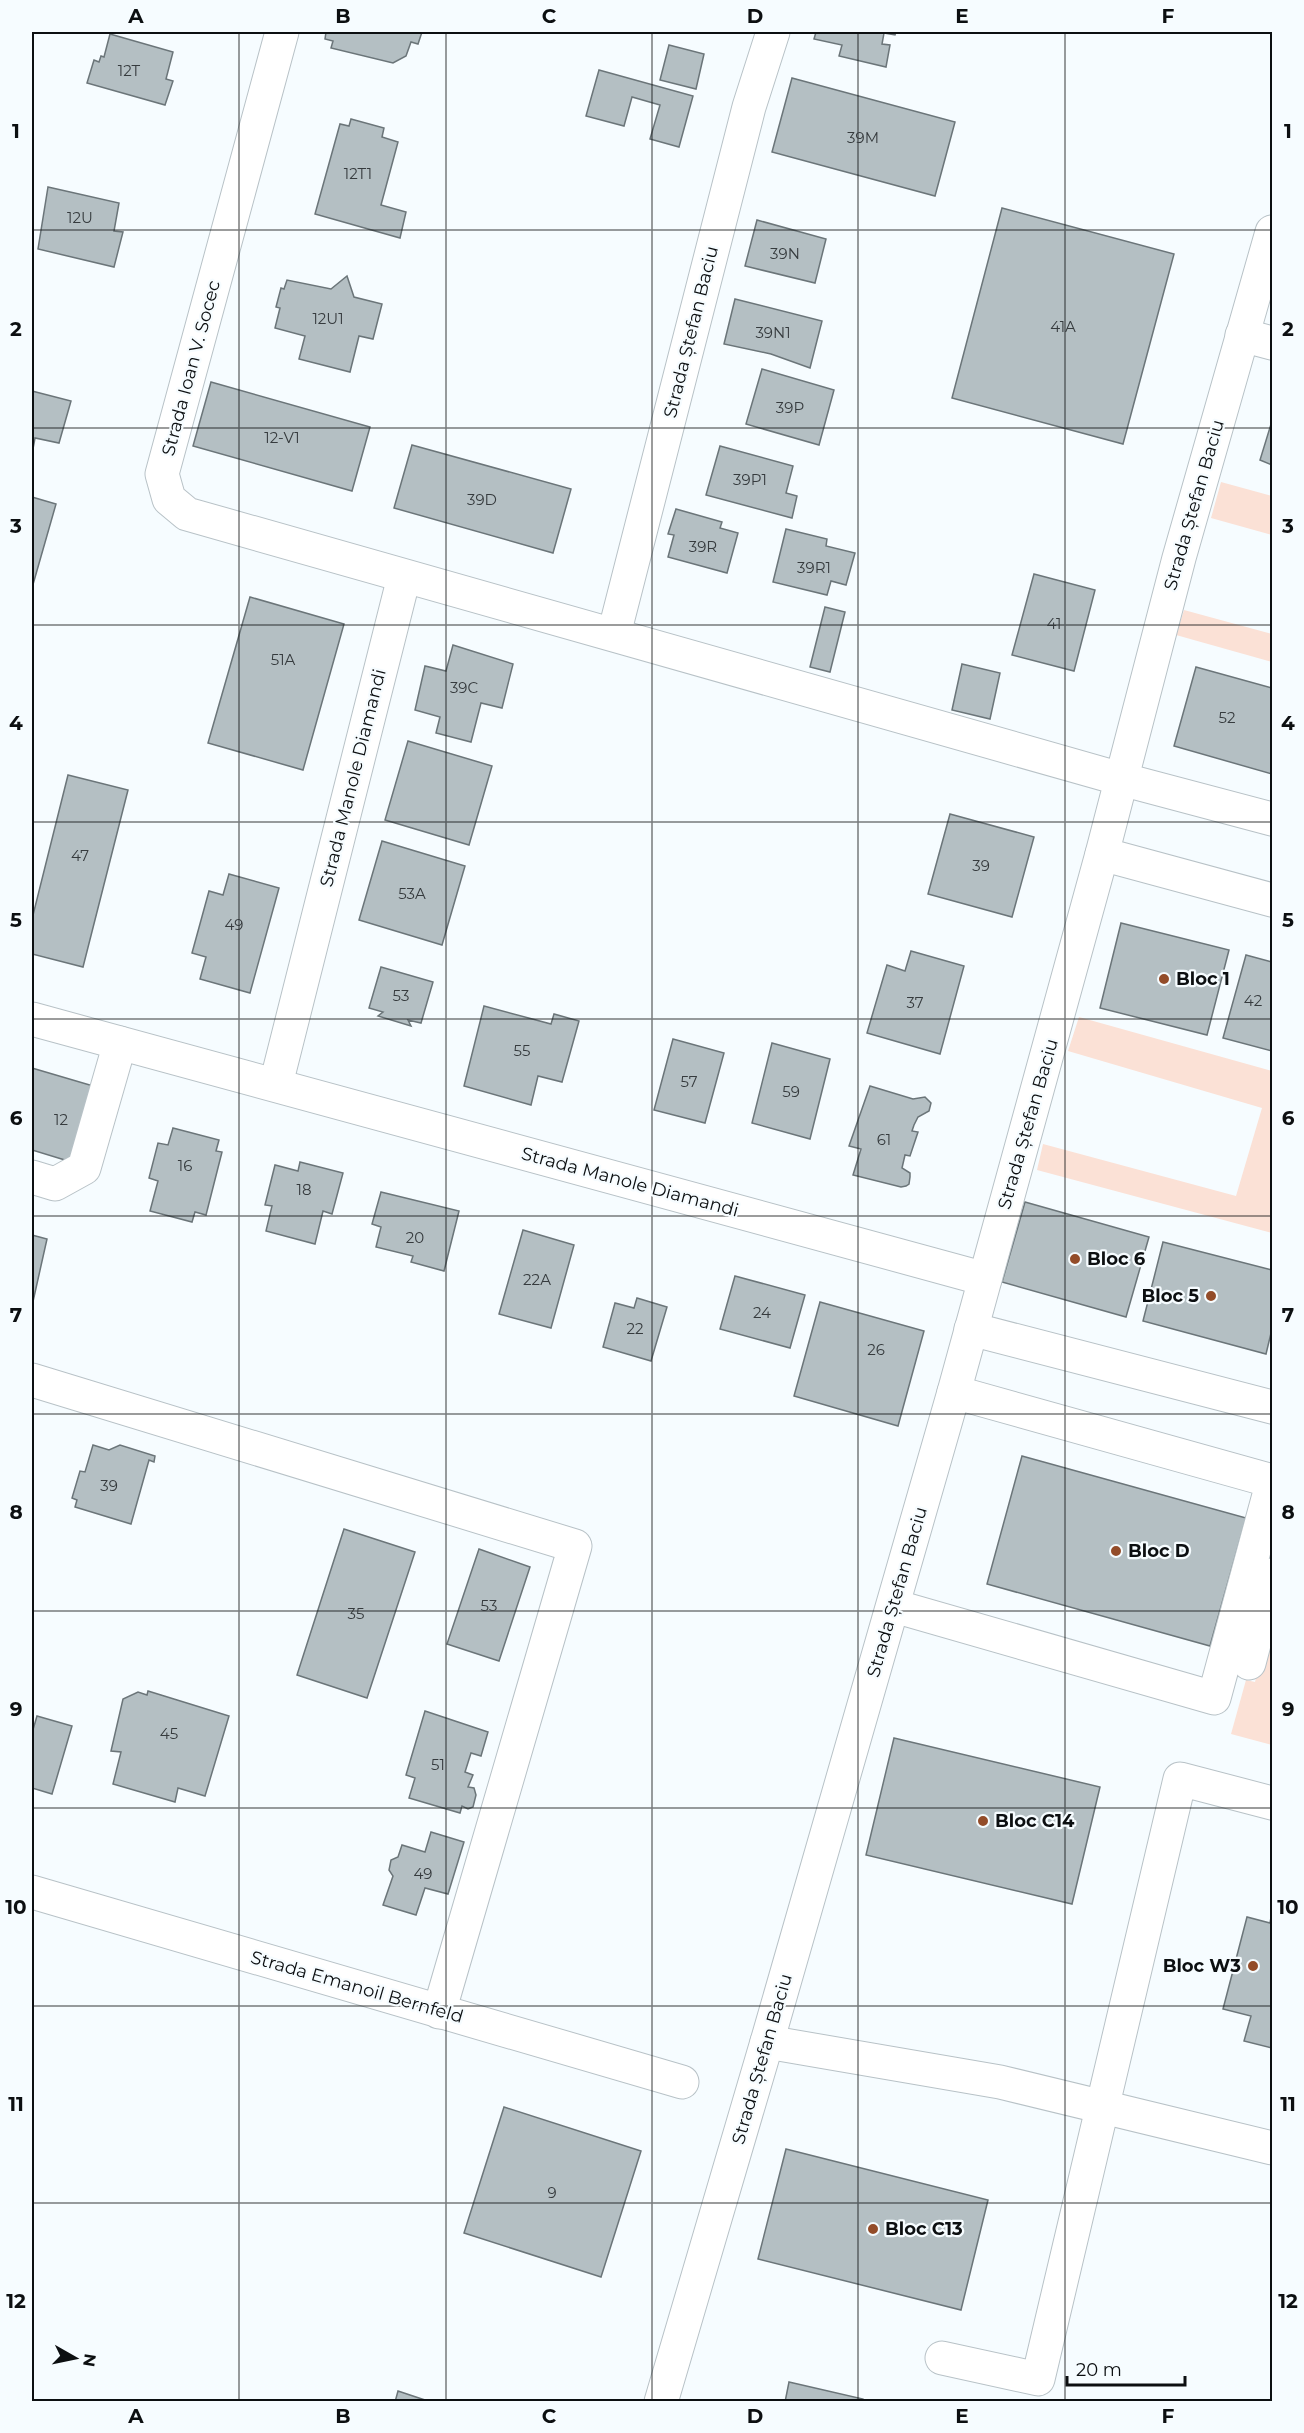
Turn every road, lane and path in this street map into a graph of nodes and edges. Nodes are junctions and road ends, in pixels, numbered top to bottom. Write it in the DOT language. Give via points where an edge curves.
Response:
graph roads {
  1 [pos="282,32"];
  2 [pos="772,32"];
  3 [pos="1272,232"];
  4 [pos="1257,339"];
  5 [pos="404,577"];
  6 [pos="614,634"];
  7 [pos="1121,779"];
  8 [pos="1272,819"];
  9 [pos="1102,854"];
  10 [pos="1272,900"];
  11 [pos="32,1018"];
  12 [pos="120,1043"];
  13 [pos="276,1084"];
  14 [pos="32,1177"];
  15 [pos="985,1279"];
  16 [pos="971,1329"];
  17 [pos="32,1380"];
  18 [pos="954,1392"];
  19 [pos="1272,1407"];
  20 [pos="1272,1482"];
  21 [pos="1272,1575"];
  22 [pos="894,1606"];
  23 [pos="1249,1663"];
  24 [pos="1272,1803"];
  25 [pos="32,1892"];
  26 [pos="439,2012"];
  27 [pos="767,2042"];
  28 [pos="682,2082"];
  29 [pos="1103,2106"];
  30 [pos="1272,2148"];
  31 [pos="942,2358"];
  32 [pos="661,2402"];
  1 -- 5 [label="street, Strada Ioan V. Socec" via="162,474 169,499 187,514"];
  2 -- 6 [label="street, Strada Ștefan Baciu" via="749,107"];
  3 -- 4 [label="street, Strada Ștefan Baciu"];
  4 -- 7 [label="street, Strada Ștefan Baciu" via="1179,558"];
  5 -- 6 [label="street"];
  5 -- 13 [label="street, Strada Manole Diamandi"];
  6 -- 7 [label="street"];
  7 -- 8 [label="street"];
  7 -- 9 [label="street, Strada Ștefan Baciu"];
  9 -- 10 [label="street"];
  9 -- 15 [label="street, Strada Ștefan Baciu"];
  11 -- 12 [label="street, Strada Manole Diamandi"];
  12 -- 13 [label="street, Strada Manole Diamandi"];
  12 -- 14 [label="street" via="84,1168 55,1184"];
  13 -- 15 [label="street, Strada Manole Diamandi"];
  15 -- 16 [label="street, Strada Ștefan Baciu"];
  16 -- 18 [label="street, Strada Ștefan Baciu"];
  16 -- 19 [label="street"];
  17 -- 26 [label="street" via="575,1546"];
  18 -- 20 [label="street"];
  18 -- 22 [label="street, Strada Ștefan Baciu"];
  20 -- 22 [label="street" via="1214,1698"];
  21 -- 23 [label="street"];
  22 -- 27 [label="street, Strada Ștefan Baciu"];
  24 -- 29 [label="street" via="1180,1779"];
  25 -- 26 [label="street, Strada Emanoil Bernfeld"];
  26 -- 28 [label="street, Strada Emanoil Bernfeld"];
  27 -- 29 [label="street" via="1000,2082"];
  27 -- 32 [label="street, Strada Ștefan Baciu"];
  29 -- 30 [label="street"];
  29 -- 31 [label="street" via="1038,2379"];
}
